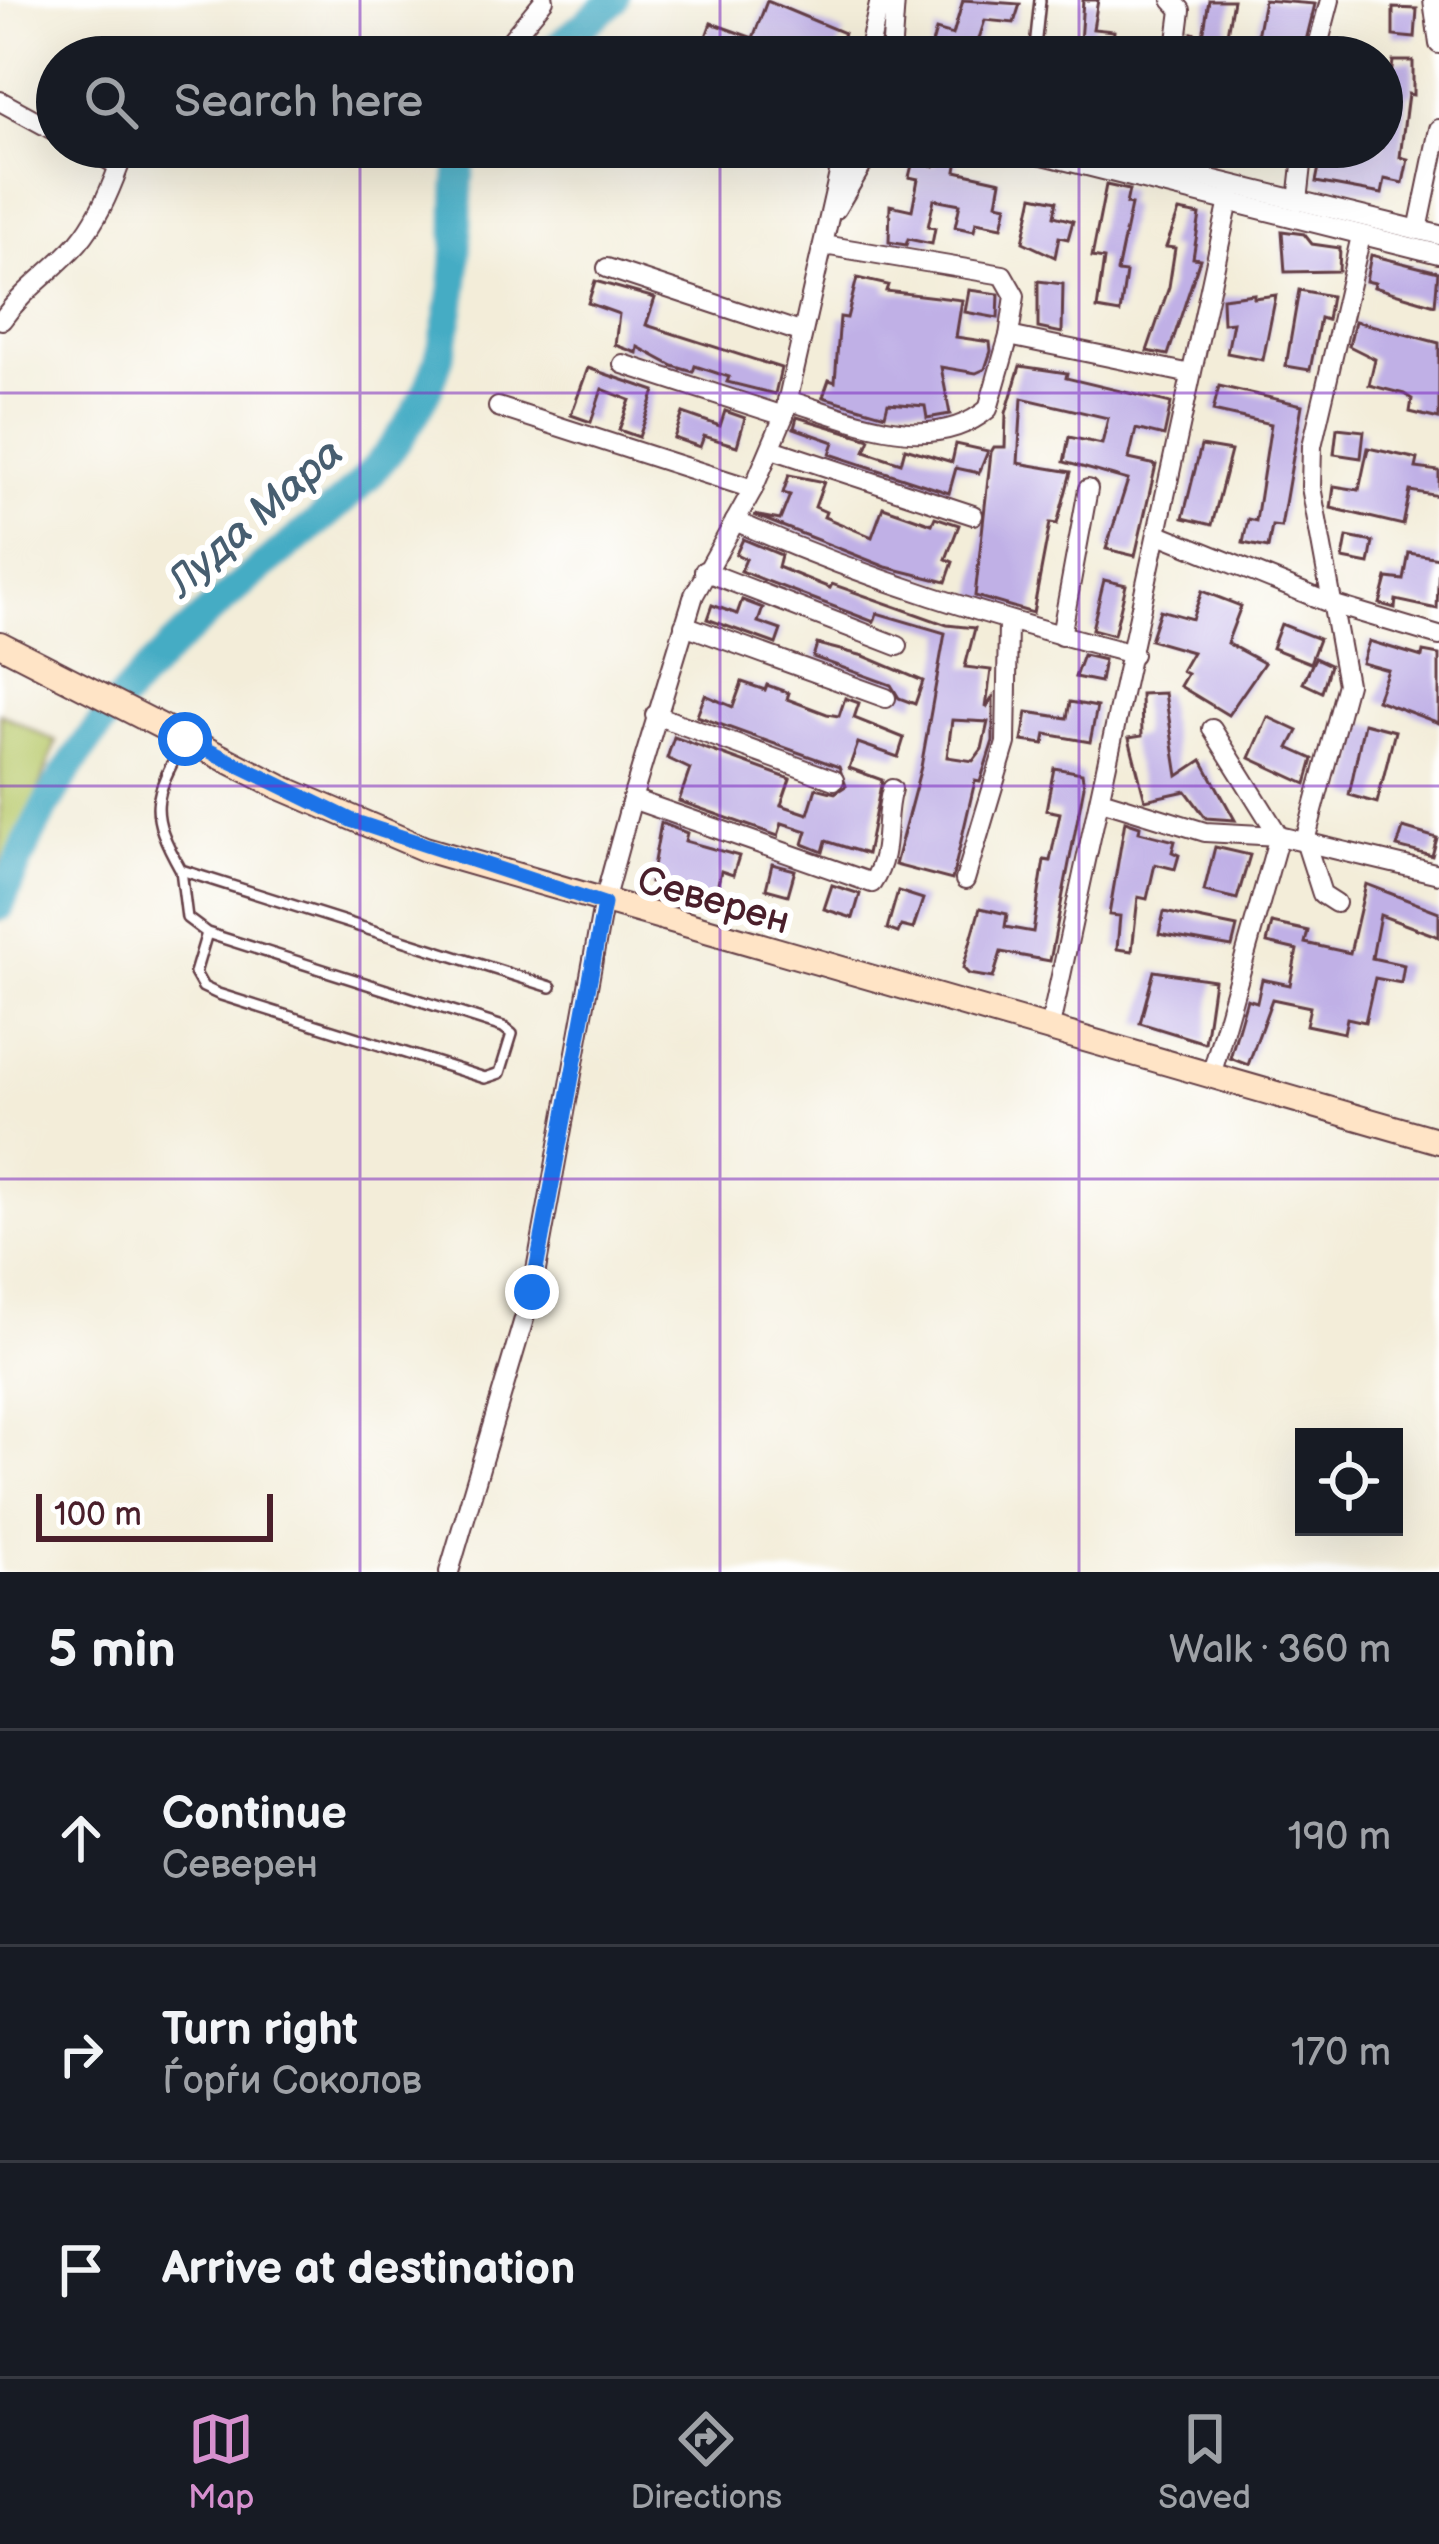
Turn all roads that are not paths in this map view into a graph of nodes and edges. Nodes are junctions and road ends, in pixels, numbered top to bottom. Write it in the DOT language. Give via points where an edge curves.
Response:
graph roads {
  1 [pos="544,0"];
  2 [pos="880,0"];
  3 [pos="895,0"];
  4 [pos="1040,0"];
  5 [pos="1172,0"];
  6 [pos="1330,0"];
  7 [pos="1433,0"];
  8 [pos="514,36"];
  9 [pos="872,36"];
  10 [pos="892,36"];
  11 [pos="1036,36"];
  12 [pos="1178,36"];
  13 [pos="1321,36"];
  14 [pos="1439,44"];
  15 [pos="0,101"];
  16 [pos="36,121"];
  17 [pos="1439,129"];
  18 [pos="118,168"];
  19 [pos="840,168"];
  20 [pos="860,168"];
  21 [pos="1109,168"];
  22 [pos="1181,168"];
  23 [pos="1302,168"];
  24 [pos="1231,194"];
  25 [pos="1298,201"];
  26 [pos="828,223"];
  27 [pos="1418,230"];
  28 [pos="1439,235"];
  29 [pos="1361,236"];
  30 [pos="824,245"];
  31 [pos="1439,254"];
  32 [pos="607,268"];
  33 [pos="2,320"];
  34 [pos="800,332"];
  35 [pos="1009,336"];
  36 [pos="623,364"];
  37 [pos="1191,374"];
  38 [pos="497,406"];
  39 [pos="785,408"];
  40 [pos="772,449"];
  41 [pos="753,488"];
  42 [pos="1088,488"];
  43 [pos="973,515"];
  44 [pos="735,521"];
  45 [pos="1160,534"];
  46 [pos="704,571"];
  47 [pos="1332,604"];
  48 [pos="1008,623"];
  49 [pos="684,625"];
  50 [pos="1061,636"];
  51 [pos="1439,636"];
  52 [pos="0,644"];
  53 [pos="898,646"];
  54 [pos="1133,654"];
  55 [pos="886,698"];
  56 [pos="656,715"];
  57 [pos="1212,729"];
  58 [pos="180,736"];
  59 [pos="834,780"];
  60 [pos="892,789"];
  61 [pos="632,799"];
  62 [pos="1101,800"];
  63 [pos="1279,836"];
  64 [pos="1305,841"];
  65 [pos="181,870"];
  66 [pos="1439,874"];
  67 [pos="965,880"];
  68 [pos="1336,903"];
  69 [pos="604,904"];
  70 [pos="208,933"];
  71 [pos="551,987"];
  72 [pos="1048,1031"];
  73 [pos="1211,1076"];
  74 [pos="1439,1141"];
  75 [pos="449,1572"];
  1 -- 8 [label="street"];
  2 -- 9 [label="street"];
  3 -- 10 [label="street"];
  4 -- 11 [label="lane"];
  5 -- 12 [label="street" via="1182,14"];
  6 -- 13 [label="street"];
  7 -- 14 [label="street"];
  15 -- 16 [label="street"];
  17 -- 27 [label="street"];
  18 -- 33 [label="street" via="77,244 24,289"];
  19 -- 26 [label="street"];
  20 -- 26 [label="street"];
  21 -- 24 [label="street"];
  22 -- 24 [label="street"];
  23 -- 25 [label="street"];
  24 -- 25 [label="street"];
  24 -- 29 [label="street"];
  24 -- 37 [label="street"];
  25 -- 27 [label="street"];
  26 -- 30 [label="street"];
  27 -- 28 [label="street"];
  29 -- 31 [label="street"];
  29 -- 47 [label="street" via="1312,446 1311,487"];
  30 -- 34 [label="street"];
  30 -- 35 [label="street" via="1009,278"];
  32 -- 34 [label="street"];
  34 -- 39 [label="street"];
  35 -- 37 [label="street"];
  35 -- 39 [label="street" via="988,409 954,430 912,433"];
  36 -- 39 [label="street"];
  37 -- 45 [label="street"];
  38 -- 41 [label="street"];
  39 -- 40 [label="street"];
  40 -- 41 [label="street"];
  40 -- 43 [label="street"];
  41 -- 44 [label="street"];
  42 -- 50 [label="street"];
  44 -- 46 [label="street"];
  44 -- 48 [label="street" via="842,568"];
  45 -- 47 [label="street"];
  45 -- 54 [label="street"];
  46 -- 49 [label="street"];
  46 -- 53 [label="street"];
  47 -- 51 [label="street"];
  47 -- 64 [label="street" via="1345,706"];
  48 -- 50 [label="street"];
  48 -- 67 [label="street" via="1006,743"];
  49 -- 55 [label="street"];
  49 -- 56 [label="street"];
  50 -- 54 [label="street"];
  52 -- 58 [label="main road, Северен"];
  54 -- 62 [label="street"];
  56 -- 59 [label="street"];
  56 -- 61 [label="street"];
  57 -- 63 [label="street"];
  58 -- 65 [label="lane" via="157,792 158,829"];
  58 -- 69 [label="main road, Северен" via="353,821"];
  60 -- 61 [label="street" via="891,829 872,883"];
  61 -- 69 [label="street"];
  62 -- 63 [label="street" via="1218,835"];
  62 -- 72 [label="street"];
  63 -- 64 [label="street"];
  63 -- 73 [label="street"];
  64 -- 66 [label="street"];
  64 -- 68 [label="street" via="1314,878"];
  65 -- 70 [label="lane" via="188,918"];
  65 -- 71 [label="lane"];
  69 -- 72 [label="main road, Северен"];
  69 -- 75 [label="street" via="532,1292"];
  70 -- 70 [label="lane" via="502,1027 512,1034 507,1060 485,1078 218,994 195,974"];
  72 -- 73 [label="main road, Северен"];
  73 -- 74 [label="main road, Северен"];
}
